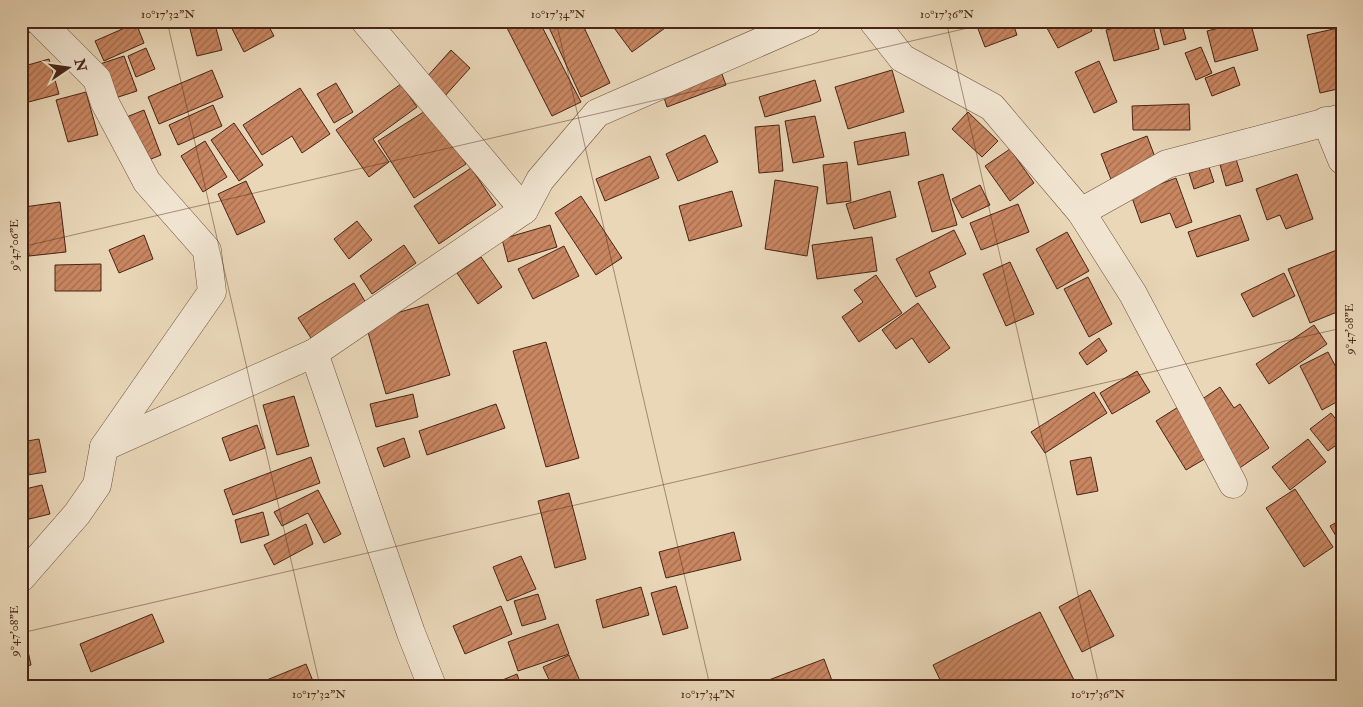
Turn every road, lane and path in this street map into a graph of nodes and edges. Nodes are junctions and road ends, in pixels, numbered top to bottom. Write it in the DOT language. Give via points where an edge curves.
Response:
graph roads {
  1 [pos="39,21"];
  2 [pos="365,21"];
  3 [pos="808,21"];
  4 [pos="873,21"];
  5 [pos="1334,119"];
  6 [pos="1342,160"];
  7 [pos="524,210"];
  8 [pos="1081,212"];
  9 [pos="314,354"];
  10 [pos="104,447"];
  11 [pos="1234,484"];
  12 [pos="21,578"];
  13 [pos="432,686"];
  1 -- 10 [label="street" via="97,79 105,102 147,182 207,250 212,292"];
  2 -- 7 [label="street"];
  3 -- 7 [label="street" via="597,113 540,180"];
  4 -- 8 [label="street" via="902,58 992,107"];
  5 -- 6 [label="street"];
  5 -- 8 [label="street" via="1167,164"];
  7 -- 9 [label="street"];
  8 -- 11 [label="street" via="1133,294"];
  9 -- 10 [label="street"];
  9 -- 13 [label="street"];
  10 -- 12 [label="street" via="97,485 77,514"];
}
